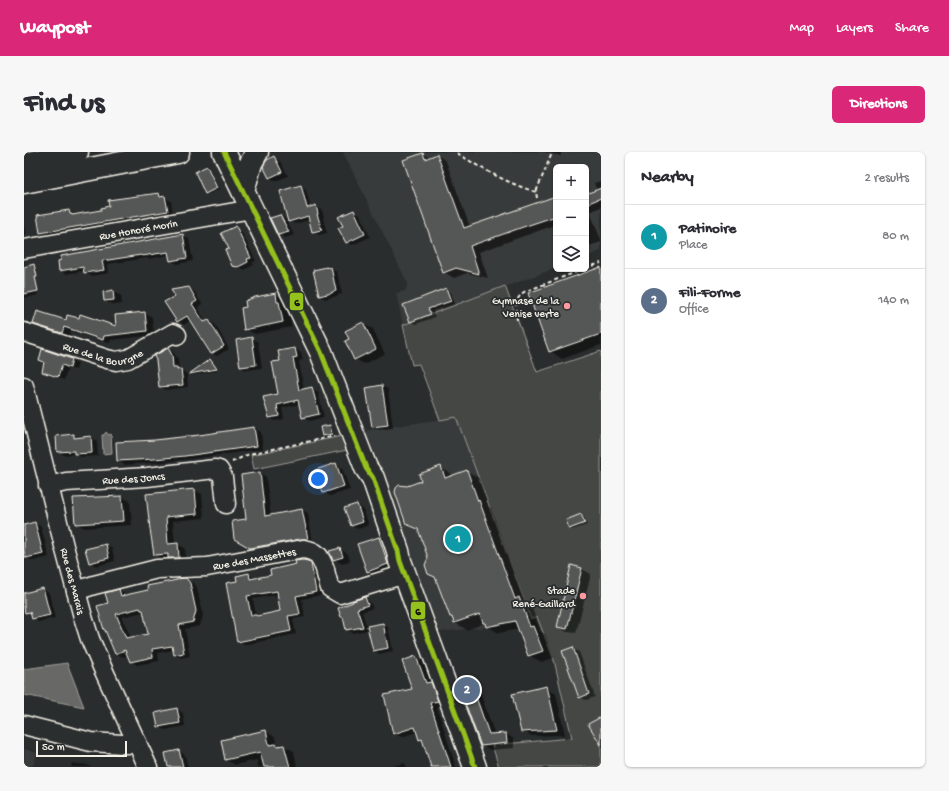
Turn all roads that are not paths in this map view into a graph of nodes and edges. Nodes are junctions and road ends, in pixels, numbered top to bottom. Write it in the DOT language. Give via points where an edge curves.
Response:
graph roads {
  1 [pos="77,152"];
  2 [pos="178,152"];
  3 [pos="224,152"];
  4 [pos="257,152"];
  5 [pos="24,164"];
  6 [pos="24,182"];
  7 [pos="247,200"];
  8 [pos="24,250"];
  9 [pos="24,332"];
  10 [pos="177,335"];
  11 [pos="24,390"];
  12 [pos="48,486"];
  13 [pos="226,504"];
  14 [pos="402,568"];
  15 [pos="76,591"];
  16 [pos="24,725"];
  17 [pos="137,742"];
  18 [pos="148,767"];
  19 [pos="475,767"];
  1 -- 5 [label="main road"];
  2 -- 6 [label="main road"];
  3 -- 7 [label="main road"];
  4 -- 7 [label="main road" via="251,163"];
  7 -- 8 [label="street, Rue Honoré Morin"];
  7 -- 14 [label="main road" via="321,352 366,468 373,478"];
  9 -- 10 [label="street, Rue de la Bourgne" via="116,361 128,359 173,333"];
  11 -- 12 [label="street, Rue des Marais"];
  12 -- 13 [label="street, Rue des Joncs" via="66,482 128,479 215,469 219,470 223,477"];
  12 -- 15 [label="street, Rue des Marais"];
  14 -- 15 [label="street, Rue des Massettes" via="340,594 330,588 321,559 316,553 303,549 207,567 156,569"];
  14 -- 19 [label="main road"];
  15 -- 17 [label="street, Rue des Marais" via="90,639"];
  16 -- 17 [label="street" via="91,742"];
  17 -- 18 [label="street, Rue des Marais"];
}
